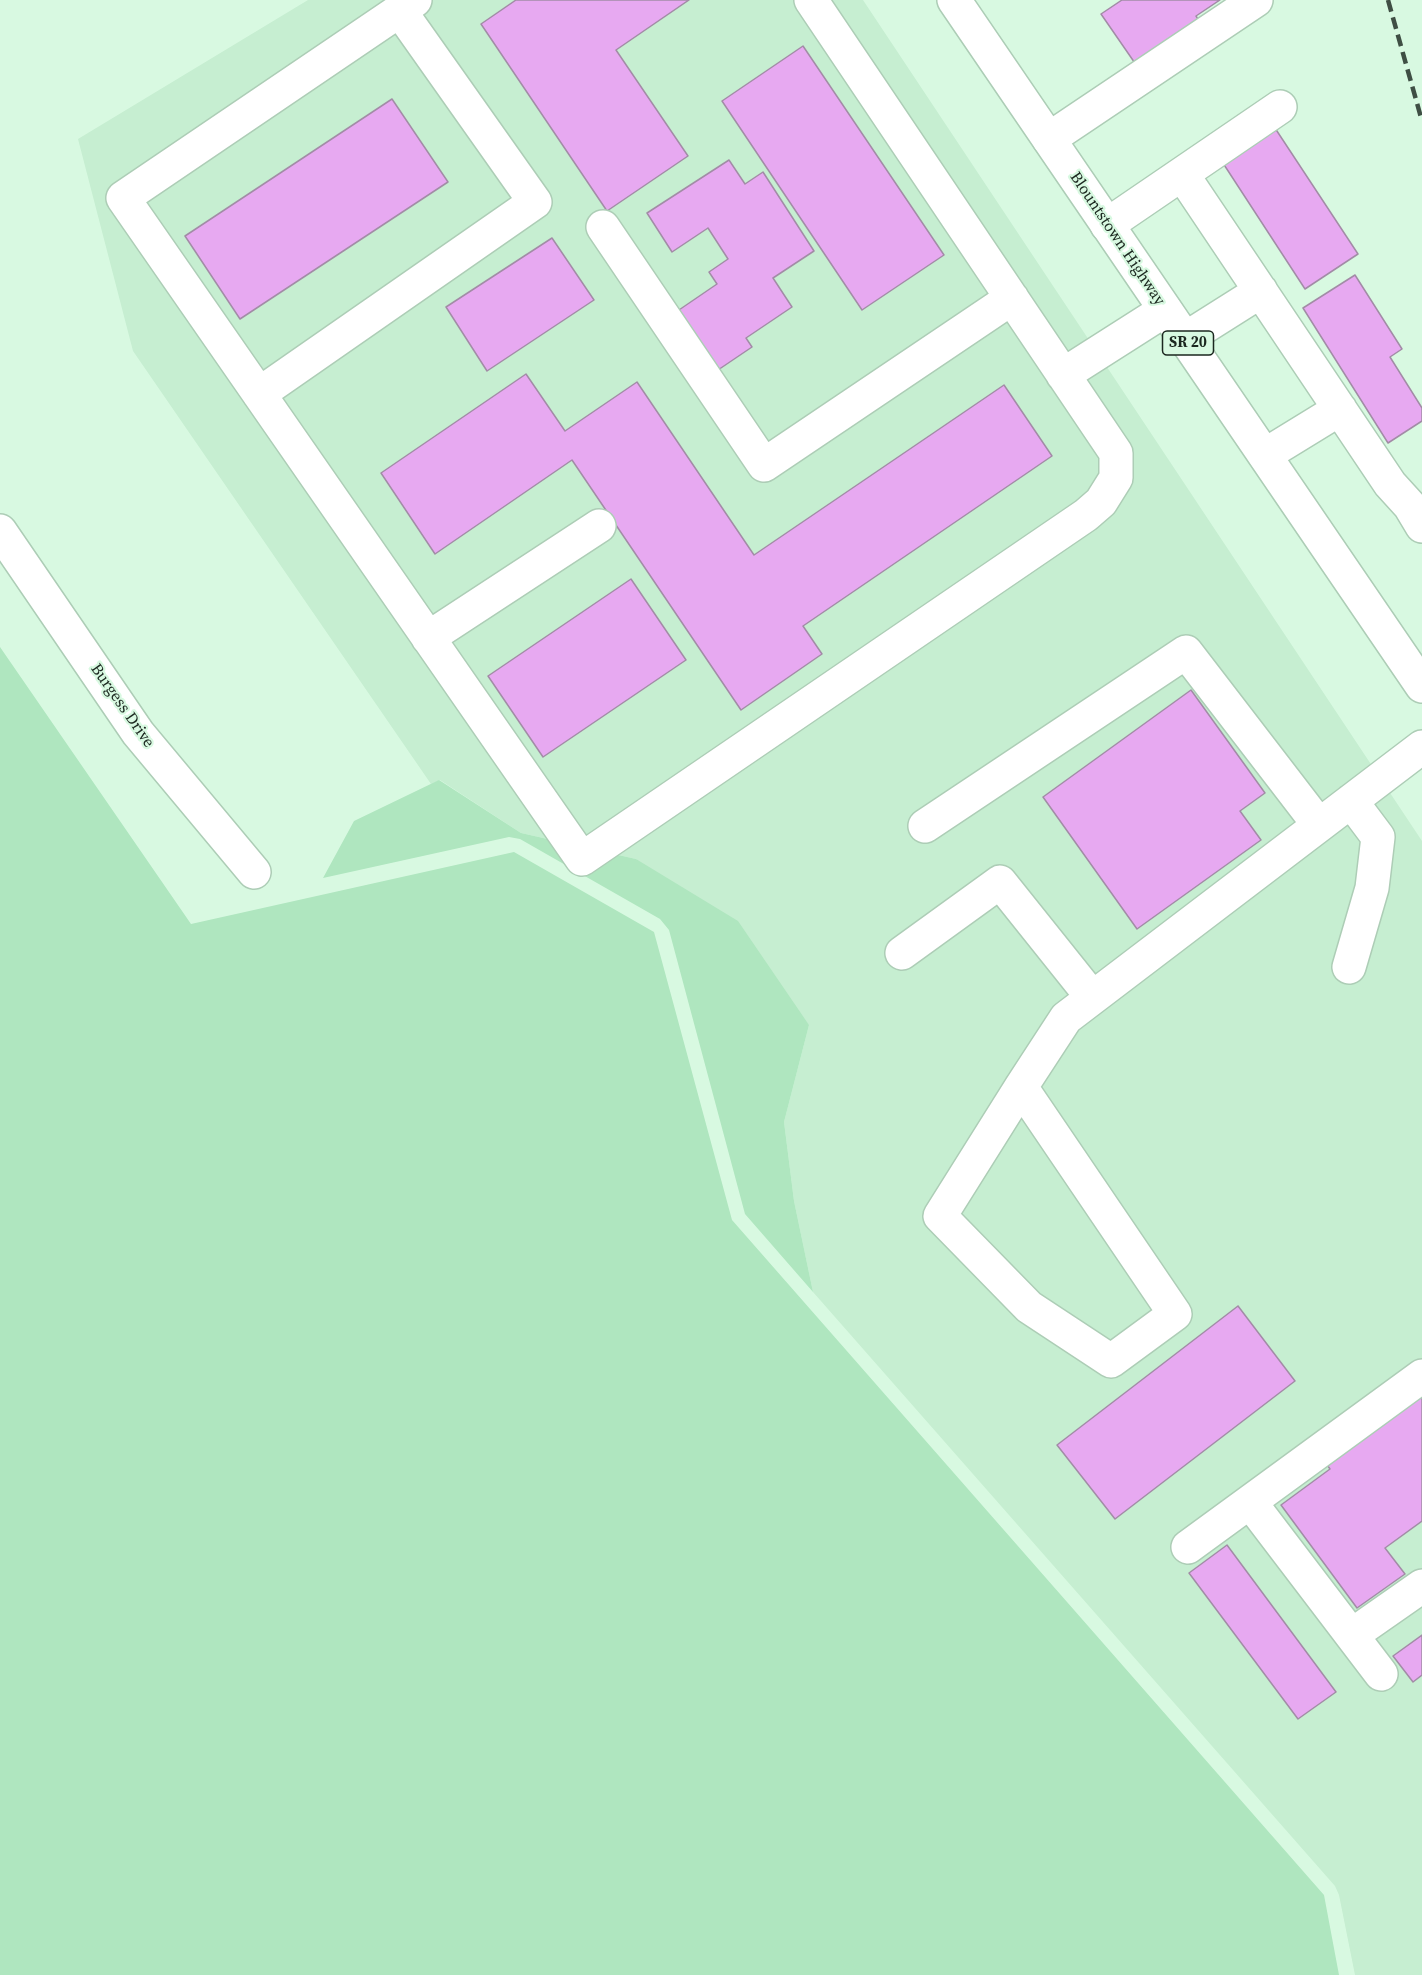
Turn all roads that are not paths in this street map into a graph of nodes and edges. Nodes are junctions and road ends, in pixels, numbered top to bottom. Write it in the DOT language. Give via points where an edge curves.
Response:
graph roads {
  1 [pos="811,0"];
  2 [pos="954,0"];
  3 [pos="1256,0"];
  4 [pos="408,5"];
  5 [pos="1280,107"];
  6 [pos="1048,139"];
  7 [pos="1182,174"];
  8 [pos="1107,225"];
  9 [pos="603,227"];
  10 [pos="1261,291"];
  11 [pos="1012,298"];
  12 [pos="1165,310"];
  13 [pos="1185,339"];
  14 [pos="1064,375"];
  15 [pos="259,394"];
  16 [pos="1340,409"];
  17 [pos="1265,455"];
  18 [pos="599,526"];
  19 [pos="1422,526"];
  20 [pos="0,531"];
  21 [pos="429,638"];
  22 [pos="1422,686"];
  23 [pos="1422,747"];
  24 [pos="1351,801"];
  25 [pos="1319,825"];
  26 [pos="925,826"];
  27 [pos="254,872"];
  28 [pos="902,953"];
  29 [pos="1349,967"];
  30 [pos="1092,997"];
  31 [pos="1022,1087"];
  32 [pos="1422,1376"];
  33 [pos="1250,1502"];
  34 [pos="1188,1547"];
  35 [pos="1422,1586"];
  36 [pos="1352,1635"];
  37 [pos="1381,1674"];
  1 -- 11 [label="main road"];
  2 -- 6 [label="main road, Blountstown Highway / SR 20"];
  3 -- 6 [label="main road"];
  4 -- 15 [label="main road" via="535,202"];
  4 -- 15 [label="main road" via="123,198"];
  5 -- 7 [label="main road"];
  6 -- 8 [label="main road, Blountstown Highway / SR 20"];
  7 -- 8 [label="main road"];
  7 -- 10 [label="main road"];
  8 -- 12 [label="main road, Blountstown Highway / SR 20"];
  9 -- 11 [label="main road" via="764,465"];
  10 -- 13 [label="main road"];
  10 -- 16 [label="main road"];
  11 -- 14 [label="main road"];
  12 -- 13 [label="main road, Blountstown Highway / SR 20"];
  12 -- 14 [label="main road"];
  13 -- 17 [label="main road, Blountstown Highway / SR 20"];
  14 -- 21 [label="main road" via="1116,453 1116,478 1101,502 582,859"];
  15 -- 21 [label="main road"];
  16 -- 17 [label="main road"];
  16 -- 19 [label="main road"];
  17 -- 22 [label="main road, Blountstown Highway / SR 20"];
  18 -- 21 [label="main road"];
  20 -- 27 [label="main road, Burgess Drive" via="138,733"];
  23 -- 24 [label="main road"];
  24 -- 25 [label="main road"];
  24 -- 29 [label="main road" via="1378,837 1372,888"];
  25 -- 26 [label="main road" via="1186,652"];
  25 -- 30 [label="main road"];
  28 -- 30 [label="main road" via="1000,882"];
  30 -- 31 [label="main road" via="1066,1018"];
  31 -- 31 [label="main road" via="1175,1314 1111,1361 1029,1307 940,1216"];
  32 -- 33 [label="main road"];
  33 -- 34 [label="main road"];
  33 -- 36 [label="main road"];
  35 -- 36 [label="main road"];
  36 -- 37 [label="main road"];
}
